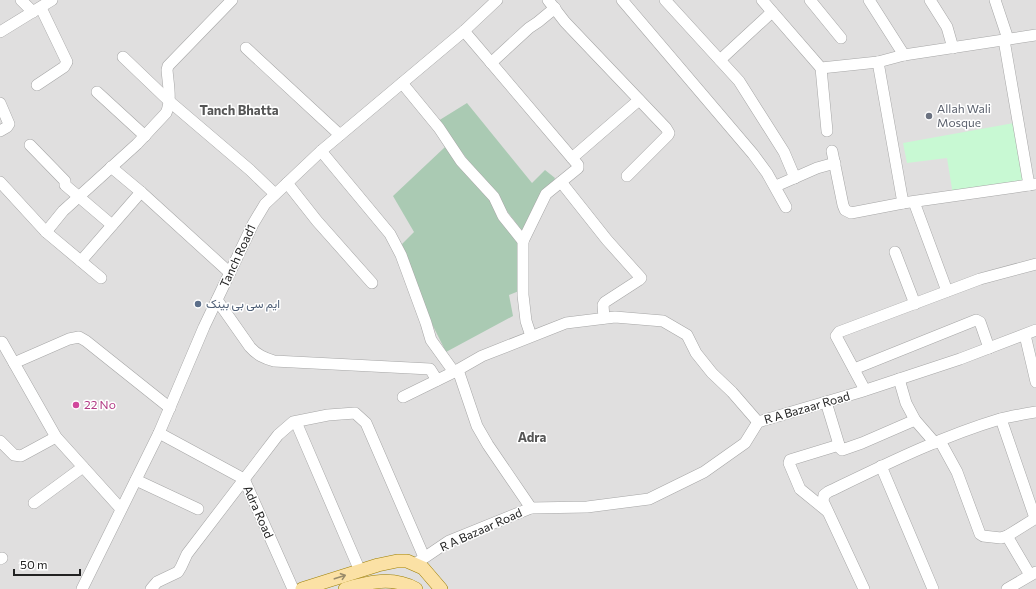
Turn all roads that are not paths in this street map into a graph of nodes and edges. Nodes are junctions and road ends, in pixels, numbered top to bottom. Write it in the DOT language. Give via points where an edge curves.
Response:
graph roads {
  1 [pos="21,0"];
  2 [pos="52,0"];
  3 [pos="232,0"];
  4 [pos="497,0"];
  5 [pos="622,0"];
  6 [pos="665,0"];
  7 [pos="762,0"];
  8 [pos="810,0"];
  9 [pos="869,0"];
  10 [pos="930,0"];
  11 [pos="995,0"];
  12 [pos="551,4"];
  13 [pos="37,10"];
  14 [pos="772,12"];
  15 [pos="464,31"];
  16 [pos="0,32"];
  17 [pos="1036,35"];
  18 [pos="841,38"];
  19 [pos="1006,40"];
  20 [pos="246,48"];
  21 [pos="952,48"];
  22 [pos="904,55"];
  23 [pos="123,57"];
  24 [pos="720,60"];
  25 [pos="878,62"];
  26 [pos="491,63"];
  27 [pos="821,68"];
  28 [pos="402,83"];
  29 [pos="37,85"];
  30 [pos="96,92"];
  31 [pos="638,100"];
  32 [pos="169,102"];
  33 [pos="0,103"];
  34 [pos="0,131"];
  35 [pos="827,131"];
  36 [pos="340,135"];
  37 [pos="145,136"];
  38 [pos="30,145"];
  39 [pos="321,151"];
  40 [pos="832,151"];
  41 [pos="572,158"];
  42 [pos="835,163"];
  43 [pos="111,167"];
  44 [pos="628,176"];
  45 [pos="795,178"];
  46 [pos="0,182"];
  47 [pos="561,182"];
  48 [pos="287,183"];
  49 [pos="1032,184"];
  50 [pos="776,186"];
  51 [pos="141,192"];
  52 [pos="275,194"];
  53 [pos="79,197"];
  54 [pos="914,202"];
  55 [pos="903,203"];
  56 [pos="786,207"];
  57 [pos="112,225"];
  58 [pos="46,232"];
  59 [pos="523,241"];
  60 [pos="895,252"];
  61 [pos="81,261"];
  62 [pos="1036,264"];
  63 [pos="230,273"];
  64 [pos="101,278"];
  65 [pos="372,283"];
  66 [pos="947,291"];
  67 [pos="217,300"];
  68 [pos="915,304"];
  69 [pos="604,318"];
  70 [pos="1036,330"];
  71 [pos="1025,335"];
  72 [pos="531,336"];
  73 [pos="2,342"];
  74 [pos="989,348"];
  75 [pos="14,363"];
  76 [pos="854,369"];
  77 [pos="456,371"];
  78 [pos="899,379"];
  79 [pos="437,380"];
  80 [pos="1036,382"];
  81 [pos="865,390"];
  82 [pos="403,397"];
  83 [pos="826,402"];
  84 [pos="170,408"];
  85 [pos="1036,412"];
  86 [pos="1002,419"];
  87 [pos="915,420"];
  88 [pos="296,422"];
  89 [pos="758,422"];
  90 [pos="160,433"];
  91 [pos="56,437"];
  92 [pos="0,441"];
  93 [pos="937,442"];
  94 [pos="839,445"];
  95 [pos="881,466"];
  96 [pos="83,467"];
  97 [pos="244,478"];
  98 [pos="136,480"];
  99 [pos="34,503"];
  100 [pos="531,508"];
  101 [pos="121,509"];
  102 [pos="198,509"];
  103 [pos="829,512"];
  104 [pos="1035,518"];
  105 [pos="1007,536"];
  106 [pos="419,561"];
  107 [pos="360,571"];
  108 [pos="1033,573"];
  109 [pos="82,589"];
  110 [pos="151,589"];
  111 [pos="293,589"];
  112 [pos="302,589"];
  113 [pos="345,589"];
  114 [pos="416,589"];
  115 [pos="441,589"];
  116 [pos="864,589"];
  117 [pos="933,589"];
  118 [pos="1007,589"];
  1 -- 13 [label="street"];
  2 -- 13 [label="street"];
  3 -- 32 [label="street" via="168,66 166,70"];
  4 -- 15 [label="street, Tanch Road1"];
  5 -- 50 [label="street" via="750,149"];
  6 -- 24 [label="street"];
  7 -- 14 [label="street"];
  8 -- 18 [label="street"];
  9 -- 22 [label="street"];
  10 -- 21 [label="street" via="947,27"];
  11 -- 19 [label="street"];
  12 -- 26 [label="street" via="538,22"];
  12 -- 31 [label="street"];
  13 -- 16 [label="street"];
  13 -- 29 [label="street" via="67,62 64,67"];
  14 -- 24 [label="street"];
  14 -- 27 [label="street"];
  15 -- 26 [label="street"];
  15 -- 28 [label="street, Tanch Road1"];
  17 -- 19 [label="street"];
  19 -- 21 [label="street"];
  19 -- 49 [label="street"];
  20 -- 36 [label="street"];
  21 -- 22 [label="street"];
  22 -- 25 [label="street"];
  23 -- 32 [label="street"];
  24 -- 45 [label="street" via="739,81 784,152"];
  25 -- 27 [label="street"];
  25 -- 55 [label="street"];
  26 -- 41 [label="street"];
  27 -- 35 [label="street"];
  28 -- 36 [label="street, Tanch Road1"];
  28 -- 59 [label="street" via="439,128 461,161 494,197 503,216"];
  30 -- 37 [label="street"];
  31 -- 41 [label="street"];
  31 -- 44 [label="street" via="669,132"];
  32 -- 37 [label="street" via="166,113"];
  32 -- 52 [label="street"];
  33 -- 34 [label="street" via="9,124"];
  36 -- 39 [label="street, Tanch Road1"];
  37 -- 43 [label="street"];
  38 -- 53 [label="street"];
  39 -- 48 [label="street, Tanch Road1"];
  39 -- 77 [label="street" via="390,234 431,340"];
  40 -- 42 [label="street"];
  41 -- 47 [label="street" via="578,168"];
  42 -- 45 [label="street"];
  42 -- 55 [label="street" via="845,210 851,213"];
  43 -- 51 [label="street"];
  43 -- 53 [label="street"];
  45 -- 50 [label="street"];
  46 -- 58 [label="street"];
  47 -- 59 [label="street" via="546,194"];
  47 -- 69 [label="street" via="641,278 605,302"];
  48 -- 52 [label="street, Tanch Road1"];
  48 -- 65 [label="street"];
  49 -- 54 [label="street"];
  50 -- 56 [label="street"];
  51 -- 57 [label="street"];
  51 -- 63 [label="street"];
  52 -- 63 [label="street, Tanch Road1" via="265,204 253,224"];
  53 -- 57 [label="street"];
  53 -- 58 [label="street" via="63,211"];
  54 -- 55 [label="street"];
  54 -- 66 [label="street"];
  57 -- 61 [label="street"];
  58 -- 61 [label="street"];
  59 -- 72 [label="street" via="523,295 526,321"];
  60 -- 68 [label="street"];
  61 -- 64 [label="street"];
  62 -- 66 [label="street"];
  63 -- 67 [label="street, Tanch Road1"];
  66 -- 68 [label="street"];
  67 -- 79 [label="street" via="250,347 263,358 274,361 430,369"];
  67 -- 84 [label="street, Tanch Road1"];
  68 -- 76 [label="street" via="836,334"];
  69 -- 72 [label="street" via="566,323"];
  69 -- 89 [label="street" via="663,321 687,335 696,353 712,373"];
  70 -- 71 [label="street, R A Bazaar Road"];
  71 -- 74 [label="street, R A Bazaar Road"];
  71 -- 80 [label="street"];
  72 -- 77 [label="street" via="482,356"];
  73 -- 75 [label="street"];
  74 -- 76 [label="street" via="980,322 976,320"];
  74 -- 78 [label="street, R A Bazaar Road"];
  75 -- 84 [label="street" via="79,337"];
  75 -- 91 [label="street"];
  76 -- 81 [label="street"];
  77 -- 79 [label="street"];
  77 -- 100 [label="street" via="477,426"];
  78 -- 81 [label="street, R A Bazaar Road"];
  78 -- 87 [label="street" via="906,403"];
  79 -- 82 [label="street"];
  81 -- 83 [label="street, R A Bazaar Road"];
  83 -- 89 [label="street, R A Bazaar Road"];
  83 -- 94 [label="street"];
  84 -- 90 [label="street, Tanch Road1"];
  85 -- 86 [label="street"];
  86 -- 93 [label="street"];
  86 -- 104 [label="street"];
  87 -- 93 [label="street"];
  87 -- 94 [label="street" via="844,450"];
  88 -- 97 [label="street" via="278,435"];
  88 -- 106 [label="street" via="328,415 355,413 366,423"];
  88 -- 107 [label="street"];
  89 -- 100 [label="street, R A Bazaar Road" via="745,443 704,472 649,499 587,507"];
  90 -- 97 [label="street, Adra Road"];
  90 -- 98 [label="street, Tanch Road1"];
  91 -- 92 [label="street" via="21,456 14,455"];
  91 -- 96 [label="street"];
  93 -- 95 [label="street"];
  93 -- 105 [label="street" via="957,472 980,534 1001,538"];
  94 -- 103 [label="street" via="790,460 789,463 800,489"];
  95 -- 103 [label="street" via="824,495"];
  95 -- 117 [label="street"];
  96 -- 99 [label="street"];
  96 -- 101 [label="street"];
  97 -- 110 [label="street" via="187,554 178,572 157,582"];
  97 -- 111 [label="street, Adra Road"];
  98 -- 101 [label="street, Tanch Road1"];
  98 -- 102 [label="street"];
  100 -- 106 [label="street, R A Bazaar Road" via="449,541"];
  101 -- 109 [label="street, Tanch Road1"];
  103 -- 116 [label="street"];
  104 -- 105 [label="street"];
  105 -- 108 [label="street"];
  106 -- 107 [label="main road" via="398,561"];
  106 -- 115 [label="main road"];
  112 -- 107 [label="main road, one-way"];
  108 -- 118 [label="street"];
  113 -- 114 [label="main road" via="378,581 403,584"];
}
